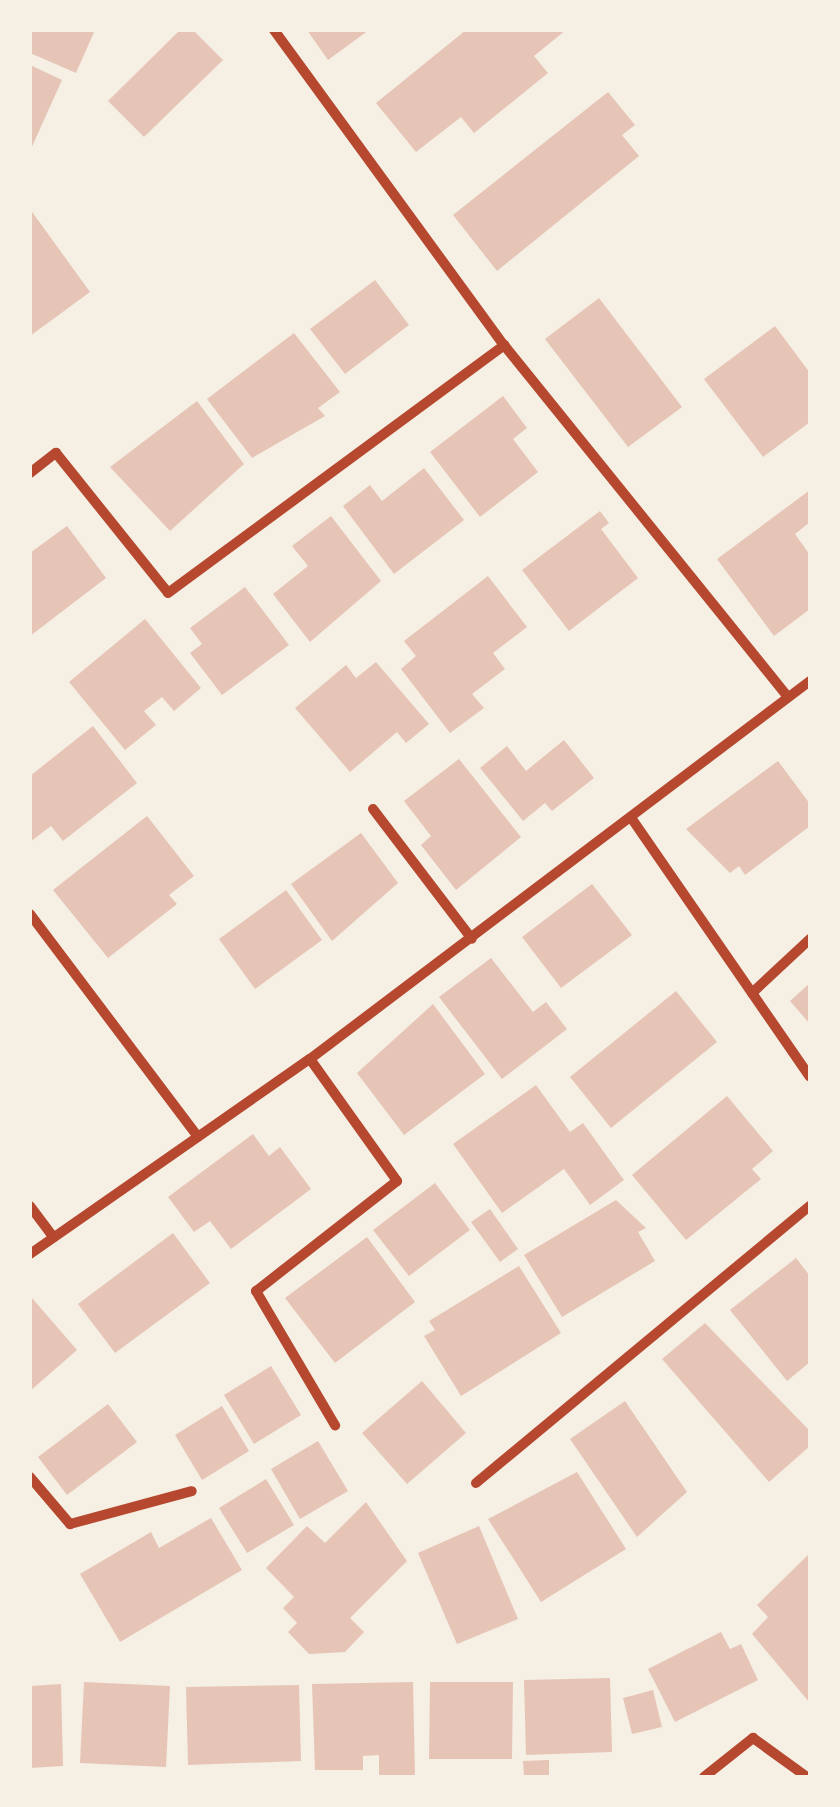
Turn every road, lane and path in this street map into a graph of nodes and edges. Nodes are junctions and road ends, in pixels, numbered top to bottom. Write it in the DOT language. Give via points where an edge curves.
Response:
graph roads {
  1 [pos="274,30"];
  2 [pos="504,345"];
  3 [pos="30,472"];
  4 [pos="810,681"];
  5 [pos="788,697"];
  6 [pos="373,809"];
  7 [pos="632,819"];
  8 [pos="30,914"];
  9 [pos="472,939"];
  10 [pos="810,939"];
  11 [pos="752,993"];
  12 [pos="310,1059"];
  13 [pos="810,1077"];
  14 [pos="198,1137"];
  15 [pos="30,1206"];
  16 [pos="810,1206"];
  17 [pos="53,1237"];
  18 [pos="30,1254"];
  19 [pos="335,1426"];
  20 [pos="30,1476"];
  21 [pos="476,1483"];
  22 [pos="192,1491"];
  23 [pos="704,1777"];
  24 [pos="807,1777"];
  1 -- 2 [label="street"];
  2 -- 3 [label="street" via="168,593 56,454"];
  2 -- 5 [label="street"];
  4 -- 5 [label="street"];
  5 -- 7 [label="street"];
  6 -- 9 [label="street"];
  7 -- 9 [label="street"];
  7 -- 11 [label="street"];
  8 -- 14 [label="street"];
  9 -- 12 [label="street"];
  10 -- 11 [label="street"];
  11 -- 13 [label="street"];
  12 -- 14 [label="street"];
  12 -- 19 [label="street" via="396,1180 256,1291"];
  14 -- 17 [label="street"];
  15 -- 17 [label="street"];
  16 -- 21 [label="street"];
  17 -- 18 [label="street"];
  20 -- 22 [label="street" via="70,1524"];
  23 -- 24 [label="street" via="753,1738"];
}
